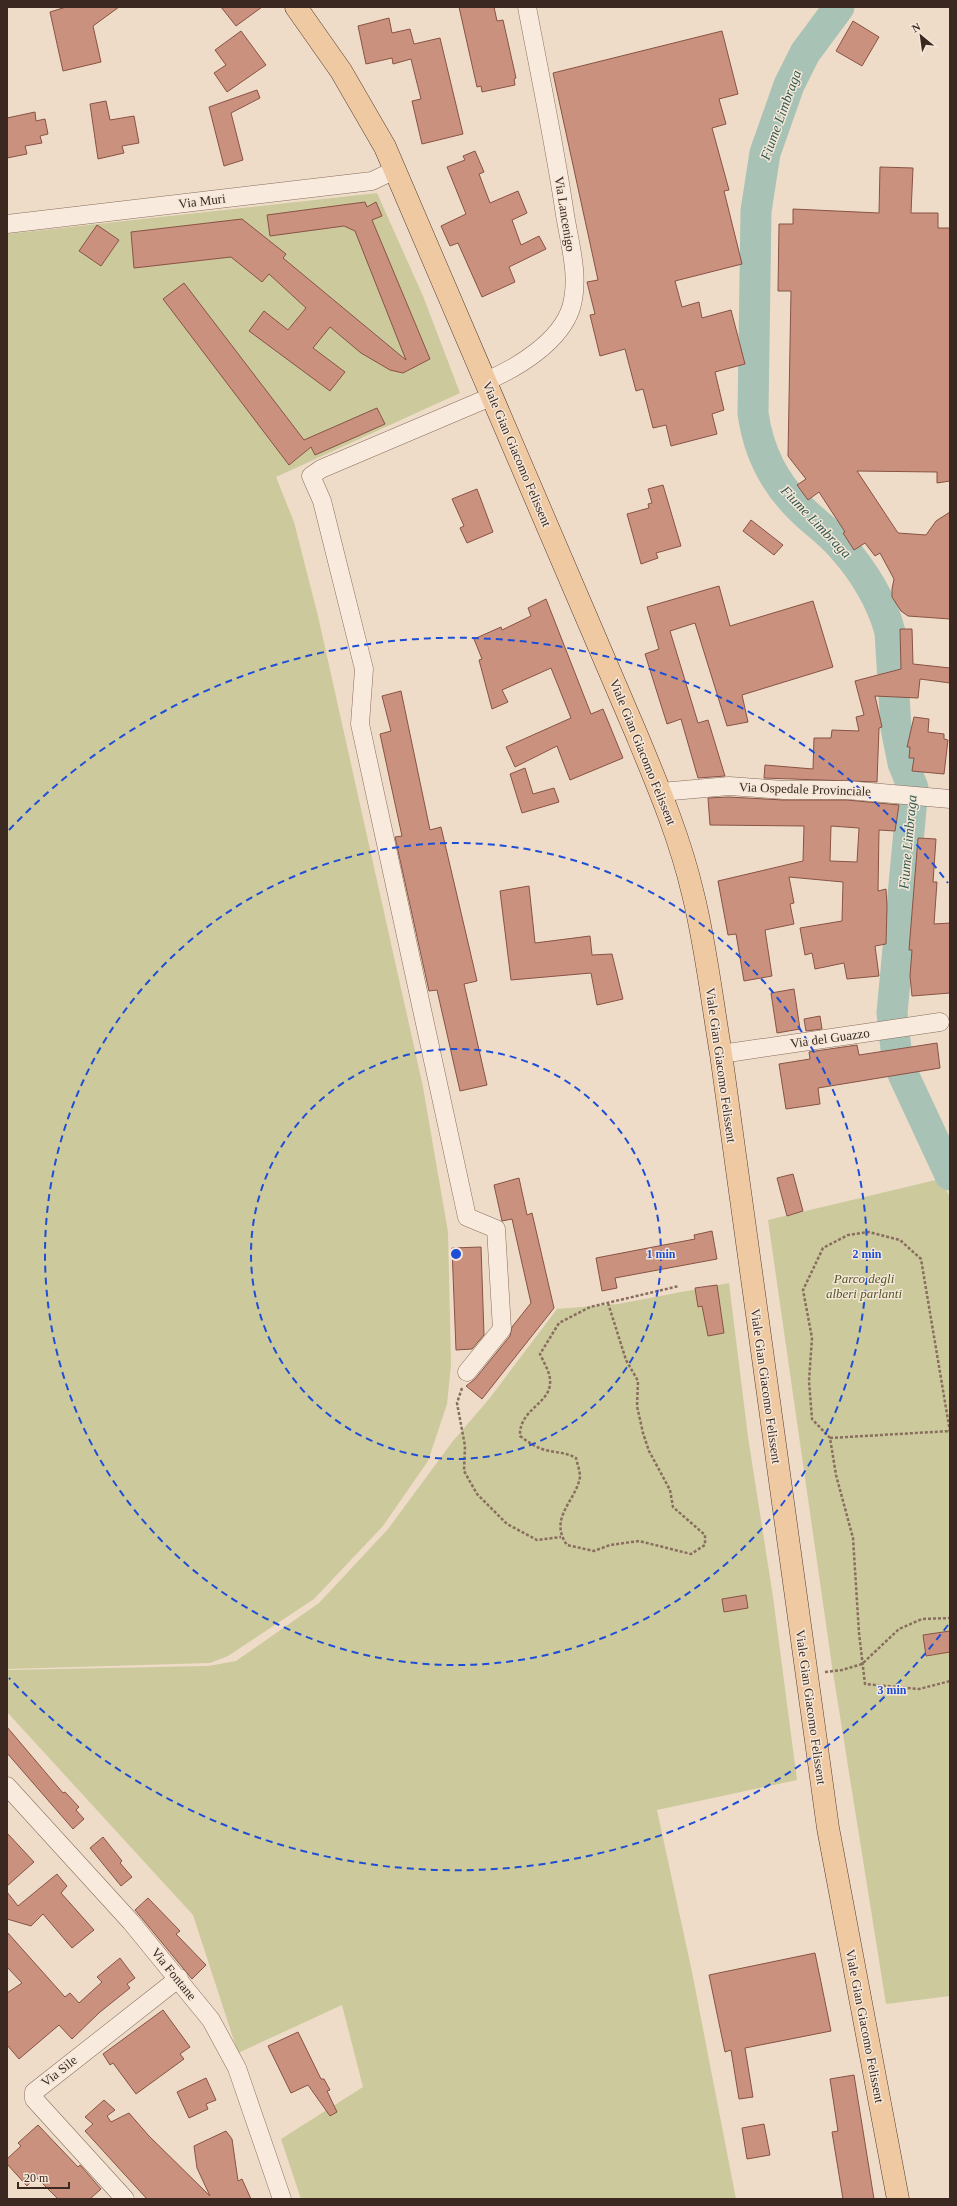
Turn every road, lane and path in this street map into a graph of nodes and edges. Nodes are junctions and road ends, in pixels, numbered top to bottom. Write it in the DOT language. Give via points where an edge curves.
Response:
graph roads {
  1 [pos="296,7"];
  2 [pos="527,7"];
  3 [pos="395,170"];
  4 [pos="7,224"];
  5 [pos="489,389"];
  6 [pos="661,792"];
  7 [pos="950,799"];
  8 [pos="947,1021"];
  9 [pos="720,1054"];
  10 [pos="679,1286"];
  11 [pos="608,1303"];
  12 [pos="467,1372"];
  13 [pos="950,1431"];
  14 [pos="830,1438"];
  15 [pos="561,1537"];
  16 [pos="950,1618"];
  17 [pos="862,1664"];
  18 [pos="823,1672"];
  19 [pos="950,1681"];
  20 [pos="7,1786"];
  21 [pos="179,1978"];
  22 [pos="125,2199"];
  23 [pos="282,2199"];
  24 [pos="898,2199"];
  1 -- 3 [label="main road, Viale Gian Giacomo Felissent" via="360,102"];
  2 -- 5 [label="street, Via Lancenigo" via="562,191 576,285 570,309 558,330 530,358 506,373"];
  3 -- 4 [label="street, Via Muri" via="372,181"];
  3 -- 5 [label="main road, Viale Gian Giacomo Felissent"];
  5 -- 6 [label="main road, Viale Gian Giacomo Felissent"];
  5 -- 12 [label="street, Via Lancenigo" via="311,476 322,502 364,669 360,724 466,1217 496,1229 502,1329"];
  6 -- 7 [label="street, Via Ospedale Provinciale" via="729,786 784,790 847,790"];
  6 -- 9 [label="main road, Viale Gian Giacomo Felissent" via="694,895"];
  8 -- 9 [label="street, Via del Guazzo"];
  9 -- 24 [label="main road, Viale Gian Giacomo Felissent" via="828,1828"];
  10 -- 11 [label="path"];
  11 -- 15 [label="path" via="590,1307 559,1324 540,1354 550,1380 547,1394 530,1410 520,1425 520,1436 534,1446 566,1452 576,1458 580,1476 561,1518"];
  11 -- 15 [label="path" via="626,1360 638,1381 637,1406 643,1434 670,1490 673,1507 705,1535 705,1545 691,1554 640,1541 610,1545 594,1551 567,1545"];
  12 -- 15 [label="path" via="457,1403 465,1446 464,1471 477,1494 507,1524 536,1540"];
  13 -- 14 [label="path"];
  13 -- 14 [label="path" via="920,1258 900,1240 869,1232 848,1235 824,1248 803,1290 812,1338 809,1380 812,1419"];
  14 -- 17 [label="path" via="836,1475 853,1538"];
  16 -- 17 [label="path" via="922,1619 899,1629"];
  17 -- 18 [label="path"];
  17 -- 19 [label="path" via="865,1684 919,1689"];
  20 -- 21 [label="street, Via Fontane"];
  21 -- 22 [label="street, Via Sile" via="34,2092 34,2099"];
  21 -- 23 [label="street, Via Fontane" via="211,2020 237,2068"];
}
